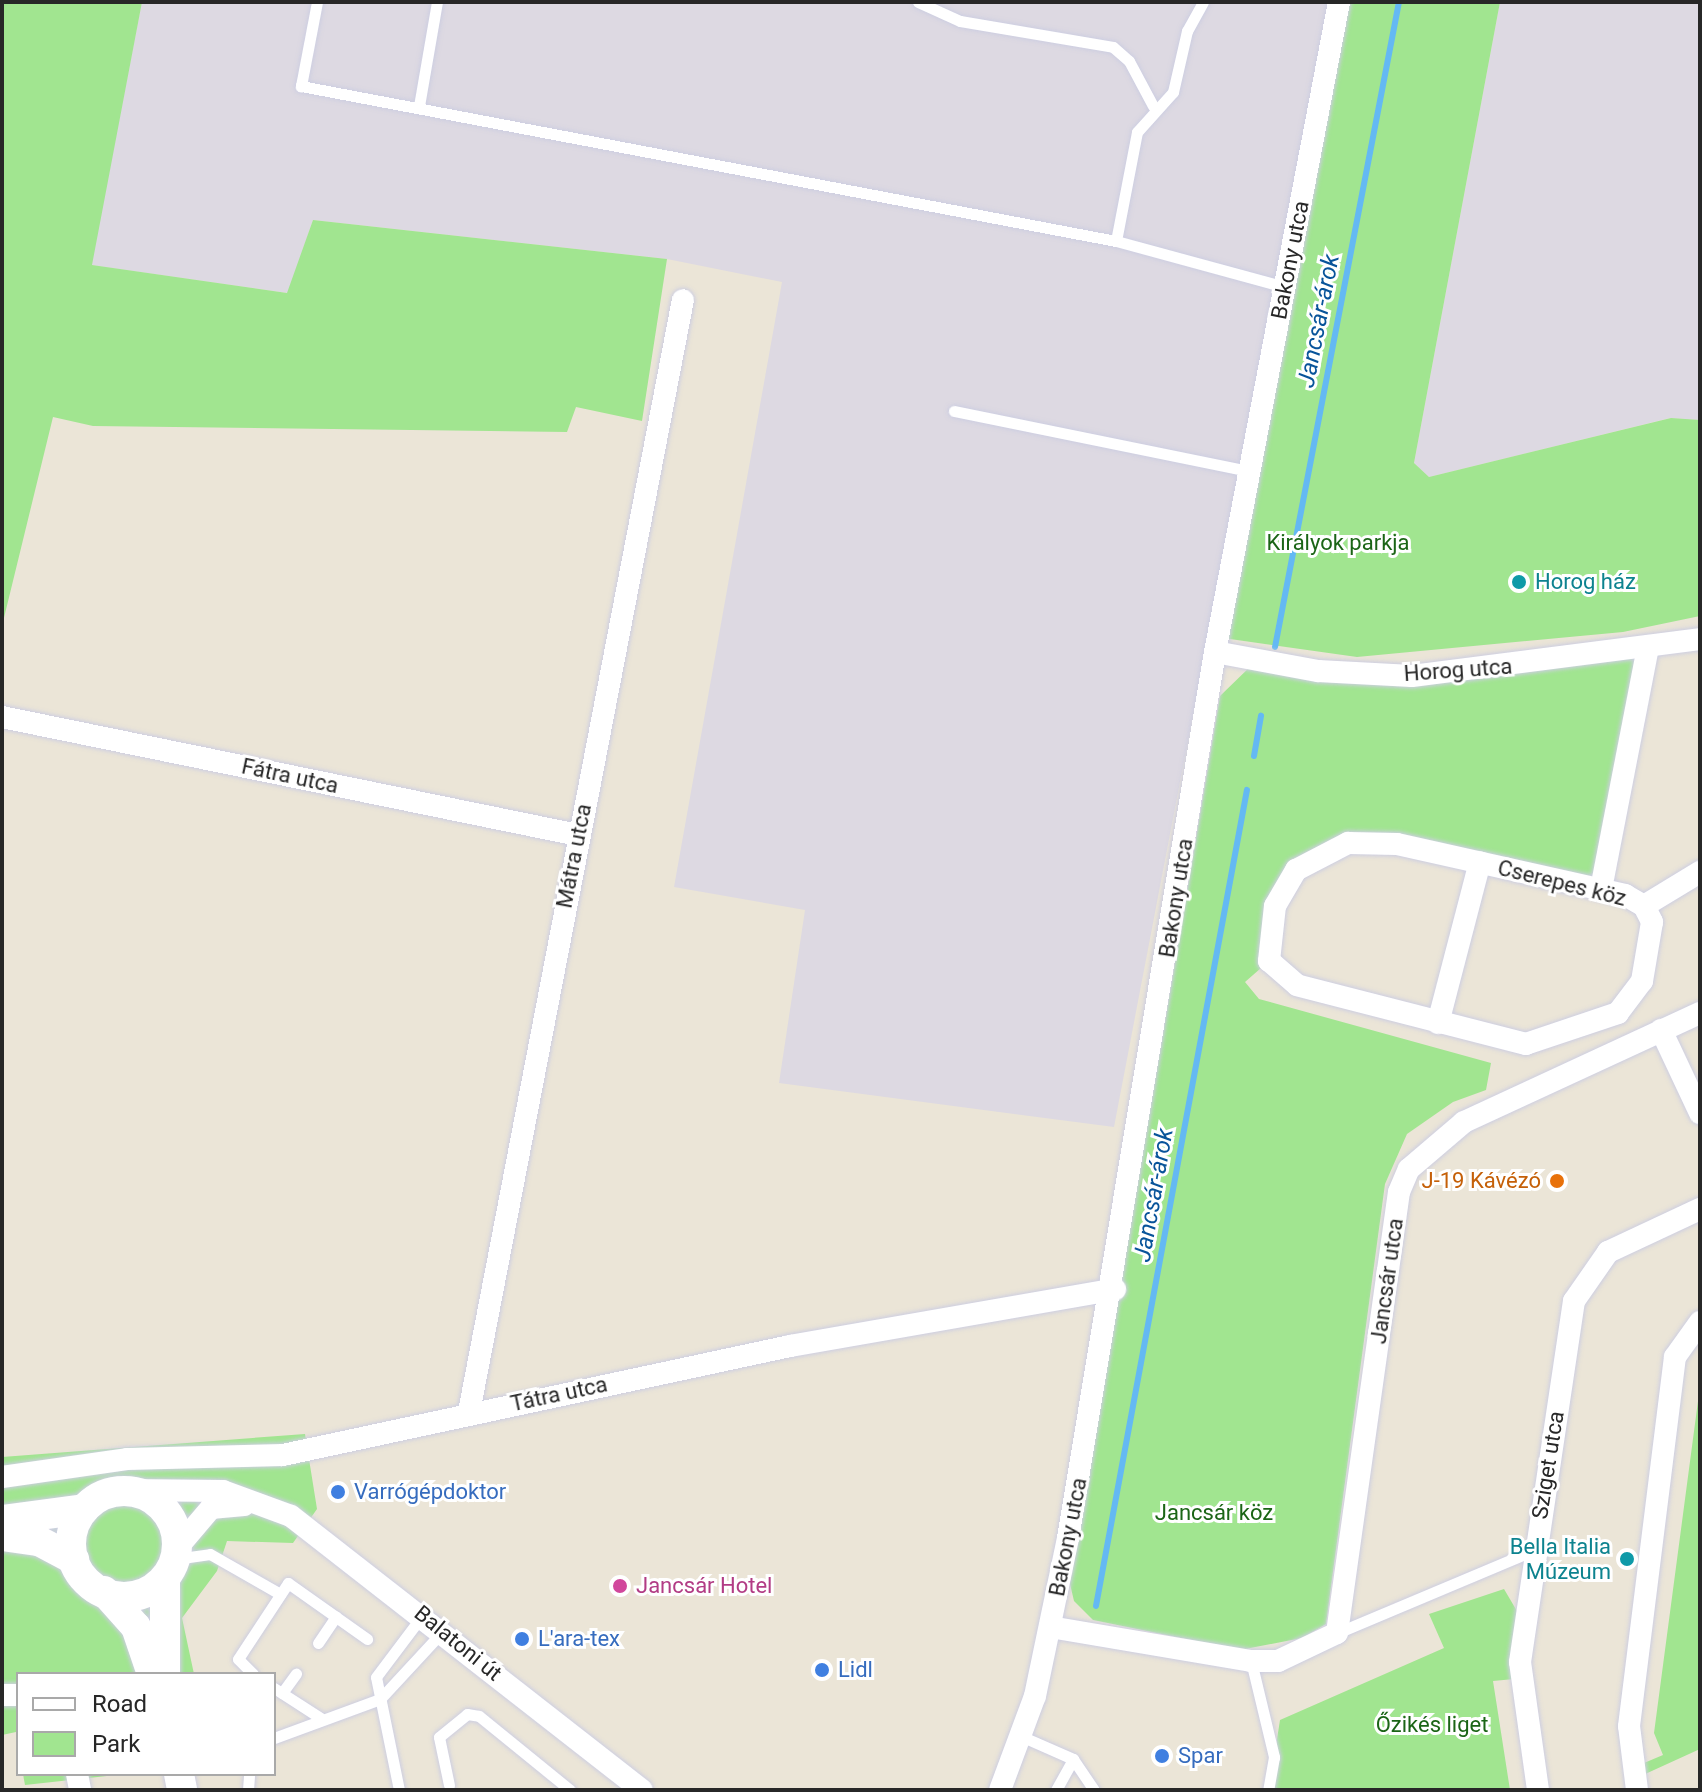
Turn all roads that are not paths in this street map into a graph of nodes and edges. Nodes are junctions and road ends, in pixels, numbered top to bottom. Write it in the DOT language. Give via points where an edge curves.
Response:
graph roads {
  1 [pos="317,2"];
  2 [pos="437,2"];
  3 [pos="918,2"];
  4 [pos="1203,2"];
  5 [pos="1339,2"];
  6 [pos="419,106"];
  7 [pos="1153,106"];
  8 [pos="1116,241"];
  9 [pos="1285,287"];
  10 [pos="683,300"];
  11 [pos="954,411"];
  12 [pos="1250,471"];
  13 [pos="1700,639"];
  14 [pos="1648,648"];
  15 [pos="1215,652"];
  16 [pos="2,717"];
  17 [pos="578,835"];
  18 [pos="1480,862"];
  19 [pos="1700,872"];
  20 [pos="1601,889"];
  21 [pos="1644,906"];
  22 [pos="1700,1013"];
  23 [pos="1438,1023"];
  24 [pos="1661,1030"];
  25 [pos="1700,1113"];
  26 [pos="1700,1209"];
  27 [pos="1115,1289"];
  28 [pos="1700,1322"];
  29 [pos="469,1412"];
  30 [pos="2,1477"];
  31 [pos="124,1490"];
  32 [pos="269,1504"];
  33 [pos="84,1509"];
  34 [pos="2,1520"];
  35 [pos="2,1536"];
  36 [pos="1534,1550"];
  37 [pos="74,1560"];
  38 [pos="173,1562"];
  39 [pos="104,1591"];
  40 [pos="280,1594"];
  41 [pos="423,1614"];
  42 [pos="336,1616"];
  43 [pos="1050,1627"];
  44 [pos="444,1629"];
  45 [pos="1337,1633"];
  46 [pos="367,1639"];
  47 [pos="318,1643"];
  48 [pos="1251,1661"];
  49 [pos="151,1672"];
  50 [pos="165,1672"];
  51 [pos="251,1672"];
  52 [pos="296,1674"];
  53 [pos="278,1690"];
  54 [pos="380,1699"];
  55 [pos="322,1719"];
  56 [pos="276,1737"];
  57 [pos="1023,1737"];
  58 [pos="1073,1759"];
  59 [pos="449,1785"];
  60 [pos="399,1790"];
  61 [pos="570,1790"];
  62 [pos="642,1790"];
  63 [pos="1000,1790"];
  64 [pos="1056,1790"];
  65 [pos="1094,1790"];
  66 [pos="1268,1790"];
  67 [pos="1538,1790"];
  68 [pos="1637,1790"];
  1 -- 6 [label="lane" via="301,86"];
  2 -- 6 [label="lane"];
  3 -- 7 [label="lane" via="960,21 1113,47 1129,61"];
  4 -- 7 [label="lane" via="1187,31 1173,92"];
  5 -- 9 [label="street, Bakony utca"];
  6 -- 8 [label="lane"];
  7 -- 8 [label="lane" via="1137,132"];
  8 -- 9 [label="lane"];
  9 -- 12 [label="street, Bakony utca"];
  10 -- 17 [label="street, Mátra utca"];
  11 -- 12 [label="lane"];
  12 -- 15 [label="street, Bakony utca"];
  13 -- 14 [label="street, Horog utca"];
  14 -- 15 [label="street, Horog utca" via="1412,676 1318,671"];
  14 -- 20 [label="street"];
  15 -- 27 [label="street, Bakony utca"];
  16 -- 17 [label="street, Fátra utca"];
  17 -- 29 [label="street, Mátra utca"];
  18 -- 20 [label="street, Cserepes köz"];
  18 -- 23 [label="street, Cserepes köz"];
  18 -- 23 [label="street, Cserepes köz" via="1397,844 1348,843 1296,870 1275,906 1267,943 1280,976"];
  19 -- 21 [label="street, Cserepes köz"];
  20 -- 21 [label="street, Cserepes köz"];
  21 -- 23 [label="street, Cserepes köz" via="1652,944 1642,981 1618,1013 1526,1044"];
  22 -- 24 [label="street, Jancsár utca"];
  24 -- 25 [label="street"];
  24 -- 45 [label="street, Jancsár utca" via="1464,1122 1409,1169 1399,1192"];
  26 -- 36 [label="street, Sziget utca" via="1608,1252 1581,1283"];
  27 -- 29 [label="street, Tátra utca"];
  27 -- 43 [label="street, Bakony utca"];
  28 -- 68 [label="street" via="1675,1357 1629,1726"];
  29 -- 30 [label="street, Tátra utca" via="283,1455 127,1459"];
  31 -- 32 [label="street, Balatoni út" via="223,1491"];
  31 -- 33 [label="main road"];
  31 -- 38 [label="main road" via="162,1506"];
  32 -- 38 [label="street" via="211,1508"];
  32 -- 41 [label="street, Balatoni út"];
  33 -- 34 [label="main road"];
  33 -- 37 [label="main road" via="72,1541"];
  35 -- 37 [label="main road" via="39,1541"];
  36 -- 45 [label="lane"];
  36 -- 67 [label="street, Sziget utca" via="1520,1662"];
  37 -- 39 [label="main road"];
  38 -- 39 [label="main road" via="137,1595"];
  38 -- 40 [label="lane" via="210,1554"];
  38 -- 50 [label="main road"];
  39 -- 49 [label="main road" via="136,1627"];
  40 -- 42 [label="lane" via="288,1583"];
  40 -- 51 [label="lane" via="238,1659"];
  41 -- 44 [label="street, Balatoni út"];
  41 -- 54 [label="lane" via="376,1677"];
  42 -- 46 [label="lane"];
  42 -- 47 [label="lane"];
  43 -- 48 [label="street"];
  43 -- 57 [label="street, Bakony utca"];
  44 -- 54 [label="lane"];
  44 -- 62 [label="street, Balatoni út"];
  45 -- 48 [label="street" via="1278,1661"];
  48 -- 66 [label="lane" via="1274,1757"];
  52 -- 53 [label="lane"];
  53 -- 55 [label="lane"];
  54 -- 55 [label="lane"];
  54 -- 60 [label="lane"];
  55 -- 56 [label="lane"];
  57 -- 58 [label="lane"];
  57 -- 63 [label="street, Bakony utca"];
  58 -- 64 [label="lane"];
  58 -- 65 [label="lane"];
  59 -- 61 [label="lane" via="439,1737 467,1714 479,1716"];
}
